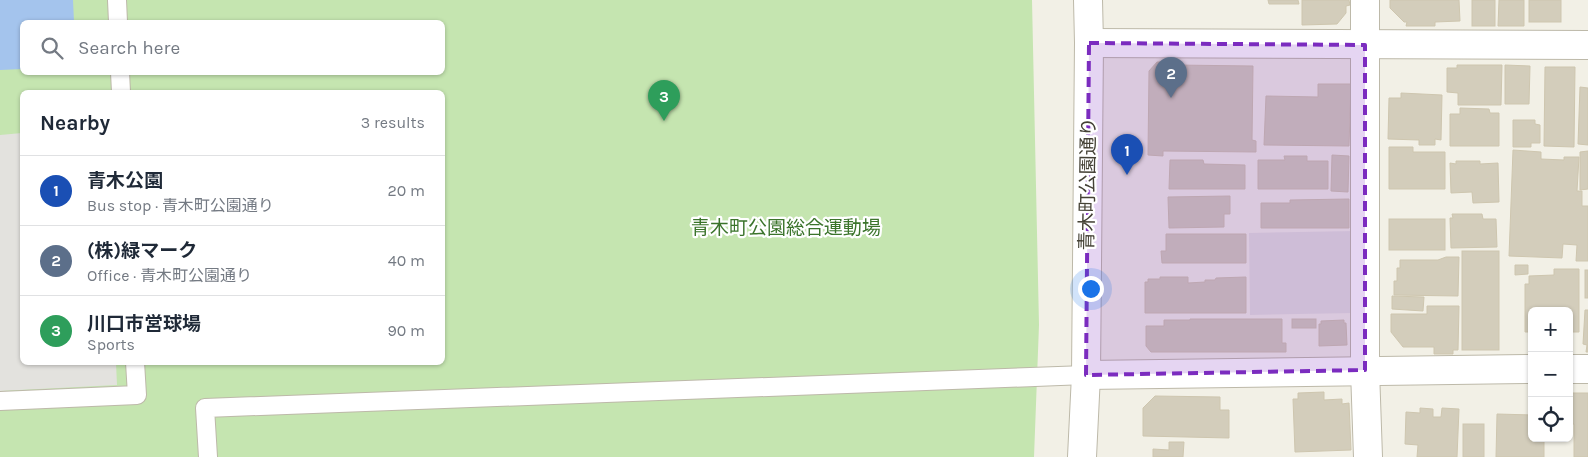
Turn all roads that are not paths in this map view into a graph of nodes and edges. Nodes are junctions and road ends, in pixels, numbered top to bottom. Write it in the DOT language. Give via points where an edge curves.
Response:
graph roads {
  1 [pos="117,0"];
  2 [pos="1088,0"];
  3 [pos="1365,0"];
  4 [pos="118,20"];
  5 [pos="1089,43"];
  6 [pos="1364,45"];
  7 [pos="1588,45"];
  8 [pos="120,75"];
  9 [pos="121,90"];
  10 [pos="135,365"];
  11 [pos="1528,369"];
  12 [pos="1573,369"];
  13 [pos="1588,369"];
  14 [pos="1365,370"];
  15 [pos="1086,375"];
  16 [pos="0,401"];
  17 [pos="208,457"];
  18 [pos="1082,457"];
  19 [pos="1368,457"];
  1 -- 4 [label="lane"];
  2 -- 5 [label="street, 青木町公園通り"];
  3 -- 6 [label="street"];
  5 -- 6 [label="street"];
  5 -- 15 [label="street, 青木町公園通り"];
  6 -- 7 [label="street"];
  6 -- 14 [label="street"];
  8 -- 9 [label="lane"];
  10 -- 16 [label="lane" via="137,395"];
  11 -- 14 [label="street"];
  12 -- 13 [label="street"];
  14 -- 15 [label="street"];
  14 -- 19 [label="street"];
  15 -- 17 [label="lane" via="205,408"];
  15 -- 18 [label="street, 青木町公園通り"];
}
